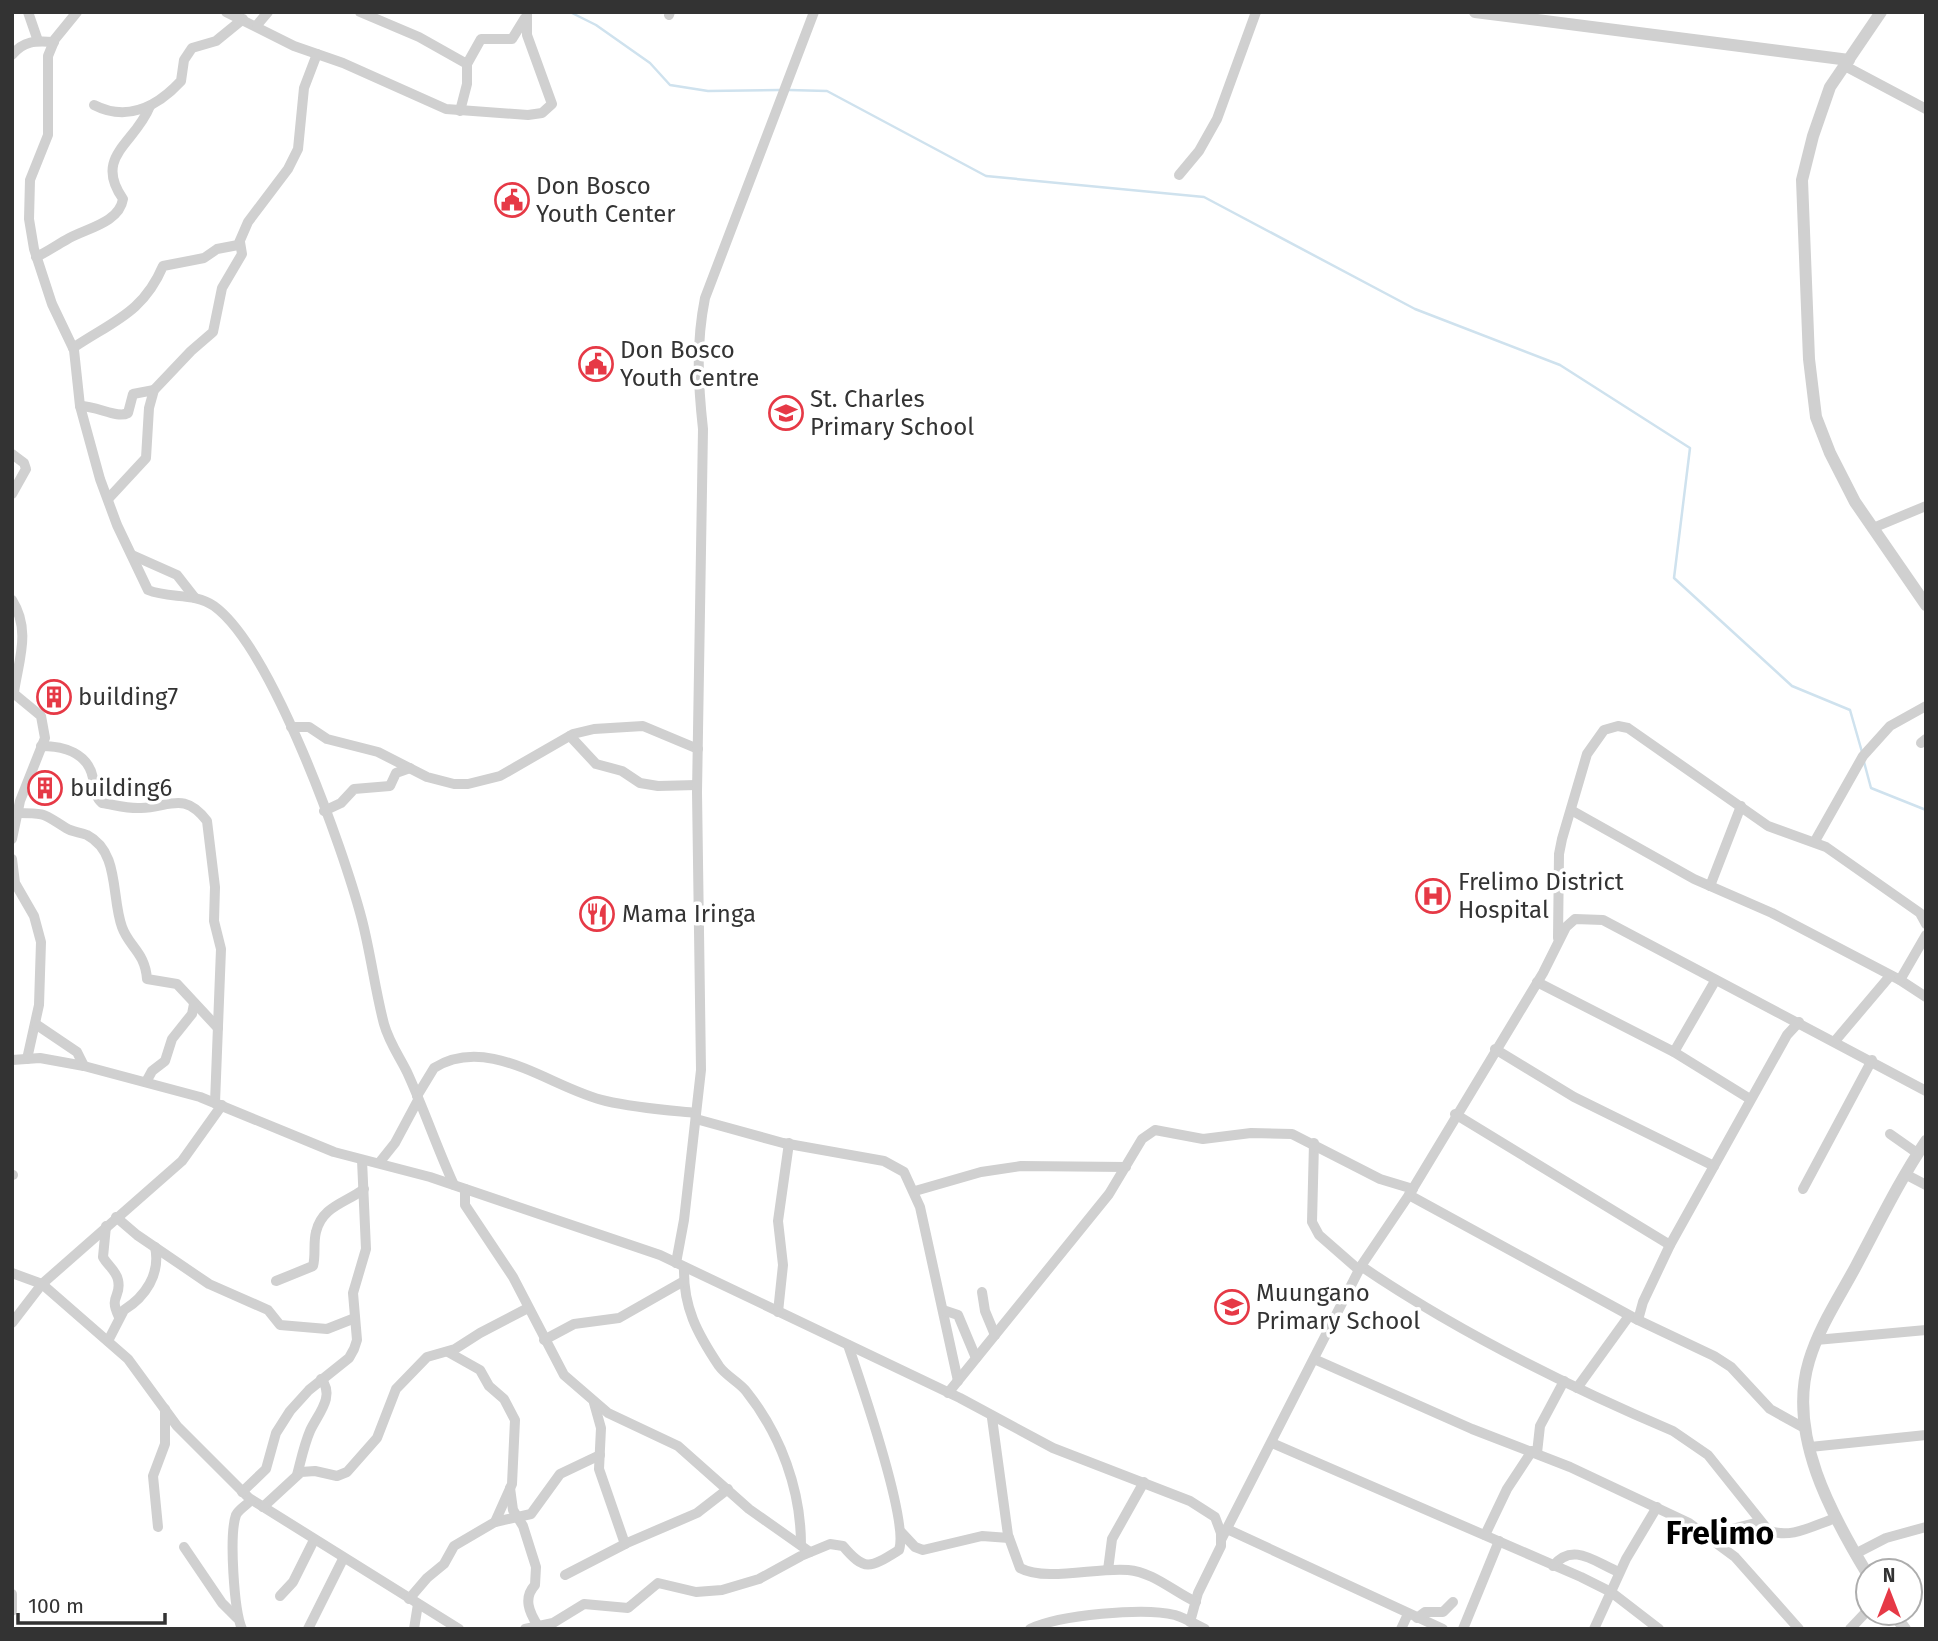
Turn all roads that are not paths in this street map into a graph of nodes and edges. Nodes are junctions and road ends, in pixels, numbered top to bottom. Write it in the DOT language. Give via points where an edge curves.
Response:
graph roads {
  1 [pos="28,12"];
  2 [pos="78,12"];
  3 [pos="226,12"];
  4 [pos="268,12"];
  5 [pos="360,12"];
  6 [pos="814,12"];
  7 [pos="1256,12"];
  8 [pos="1475,12"];
  9 [pos="1881,12"];
  10 [pos="526,14"];
  11 [pos="376,15"];
  12 [pos="243,19"];
  13 [pos="257,25"];
  14 [pos="38,41"];
  15 [pos="54,42"];
  16 [pos="317,54"];
  17 [pos="12,55"];
  18 [pos="1847,63"];
  19 [pos="467,64"];
  20 [pos="93,105"];
  21 [pos="150,106"];
  22 [pos="1926,109"];
  23 [pos="460,111"];
  24 [pos="1179,175"];
  25 [pos="240,242"];
  26 [pos="36,257"];
  27 [pos="73,348"];
  28 [pos="154,390"];
  29 [pos="80,405"];
  30 [pos="12,454"];
  31 [pos="12,494"];
  32 [pos="108,499"];
  33 [pos="1926,506"];
  34 [pos="1873,528"];
  35 [pos="132,555"];
  36 [pos="195,598"];
  37 [pos="12,600"];
  38 [pos="1926,605"];
  39 [pos="13,692"];
  40 [pos="1926,706"];
  41 [pos="291,727"];
  42 [pos="570,736"];
  43 [pos="41,746"];
  44 [pos="698,749"];
  45 [pos="410,768"];
  46 [pos="697,785"];
  47 [pos="1741,806"];
  48 [pos="1571,810"];
  49 [pos="324,811"];
  50 [pos="17,813"];
  51 [pos="12,839"];
  52 [pos="1815,841"];
  53 [pos="12,859"];
  54 [pos="1710,886"];
  55 [pos="1926,924"];
  56 [pos="1926,935"];
  57 [pos="1558,941"];
  58 [pos="1895,978"];
  59 [pos="1715,981"];
  60 [pos="1537,982"];
  61 [pos="1926,997"];
  62 [pos="194,1004"];
  63 [pos="1799,1022"];
  64 [pos="37,1025"];
  65 [pos="218,1028"];
  66 [pos="1835,1041"];
  67 [pos="1495,1049"];
  68 [pos="1674,1052"];
  69 [pos="27,1059"];
  70 [pos="12,1060"];
  71 [pos="1872,1060"];
  72 [pos="84,1066"];
  73 [pos="146,1083"];
  74 [pos="1926,1091"];
  75 [pos="417,1098"];
  76 [pos="1750,1099"];
  77 [pos="218,1104"];
  78 [pos="1455,1114"];
  79 [pos="696,1116"];
  80 [pos="1890,1134"];
  81 [pos="1926,1140"];
  82 [pos="789,1143"];
  83 [pos="1314,1143"];
  84 [pos="1917,1153"];
  85 [pos="362,1160"];
  86 [pos="379,1163"];
  87 [pos="1714,1166"];
  88 [pos="1126,1167"];
  89 [pos="1905,1174"];
  90 [pos="1926,1185"];
  91 [pos="460,1187"];
  92 [pos="364,1189"];
  93 [pos="1803,1189"];
  94 [pos="915,1191"];
  95 [pos="1411,1192"];
  96 [pos="117,1217"];
  97 [pos="106,1226"];
  98 [pos="1670,1245"];
  99 [pos="155,1247"];
  100 [pos="680,1265"];
  101 [pos="1360,1268"];
  102 [pos="12,1273"];
  103 [pos="276,1281"];
  104 [pos="684,1281"];
  105 [pos="42,1284"];
  106 [pos="982,1292"];
  107 [pos="528,1308"];
  108 [pos="943,1310"];
  109 [pos="778,1312"];
  110 [pos="119,1317"];
  111 [pos="355,1318"];
  112 [pos="1634,1318"];
  113 [pos="12,1324"];
  114 [pos="1926,1331"];
  115 [pos="995,1335"];
  116 [pos="544,1340"];
  117 [pos="1816,1340"];
  118 [pos="108,1341"];
  119 [pos="848,1345"];
  120 [pos="448,1352"];
  121 [pos="976,1358"];
  122 [pos="1314,1359"];
  123 [pos="321,1380"];
  124 [pos="958,1381"];
  125 [pos="1564,1381"];
  126 [pos="1577,1388"];
  127 [pos="948,1393"];
  128 [pos="593,1401"];
  129 [pos="165,1409"];
  130 [pos="992,1418"];
  131 [pos="1806,1429"];
  132 [pos="1926,1435"];
  133 [pos="1272,1443"];
  134 [pos="1810,1447"];
  135 [pos="1535,1452"];
  136 [pos="600,1455"];
  137 [pos="297,1475"];
  138 [pos="1144,1482"];
  139 [pos="510,1488"];
  140 [pos="728,1489"];
  141 [pos="242,1492"];
  142 [pos="251,1500"];
  143 [pos="263,1507"];
  144 [pos="1657,1507"];
  145 [pos="518,1518"];
  146 [pos="1836,1518"];
  147 [pos="495,1522"];
  148 [pos="1759,1522"];
  149 [pos="158,1527"];
  150 [pos="1926,1527"];
  151 [pos="1227,1529"];
  152 [pos="901,1532"];
  153 [pos="1485,1535"];
  154 [pos="1709,1535"];
  155 [pos="1009,1538"];
  156 [pos="314,1540"];
  157 [pos="1221,1540"];
  158 [pos="1499,1541"];
  159 [pos="625,1544"];
  160 [pos="184,1547"];
  161 [pos="805,1549"];
  162 [pos="923,1550"];
  163 [pos="894,1553"];
  164 [pos="1855,1554"];
  165 [pos="1857,1557"];
  166 [pos="343,1559"];
  167 [pos="1553,1566"];
  168 [pos="1108,1570"];
  169 [pos="1619,1572"];
  170 [pos="565,1575"];
  171 [pos="1611,1592"];
  172 [pos="12,1594"];
  173 [pos="281,1596"];
  174 [pos="414,1601"];
  175 [pos="1196,1602"];
  176 [pos="1453,1602"];
  177 [pos="12,1611"];
  178 [pos="1413,1616"];
  179 [pos="1190,1622"];
  180 [pos="239,1624"];
  181 [pos="538,1626"];
  182 [pos="308,1629"];
  183 [pos="414,1629"];
  184 [pos="459,1629"];
  185 [pos="525,1629"];
  186 [pos="1030,1629"];
  187 [pos="1205,1629"];
  188 [pos="1401,1629"];
  189 [pos="1443,1629"];
  190 [pos="1463,1629"];
  191 [pos="1594,1629"];
  192 [pos="1659,1629"];
  193 [pos="1799,1629"];
  1 -- 14 [label="street"];
  2 -- 15 [label="street"];
  3 -- 12 [label="street"];
  4 -- 13 [label="street"];
  5 -- 11 [label="street"];
  6 -- 44 [label="street" via="705,298 700,326"];
  7 -- 24 [label="street" via="1213,127"];
  8 -- 18 [label="street"];
  9 -- 18 [label="street"];
  10 -- 19 [label="street" via="515,37 481,39"];
  10 -- 23 [label="street" via="527,35 551,107 527,115"];
  11 -- 19 [label="street"];
  12 -- 13 [label="street"];
  12 -- 21 [label="street" via="216,41 192,48 184,60 181,81"];
  13 -- 16 [label="street"];
  14 -- 15 [label="street"];
  14 -- 17 [label="street" via="24,44"];
  15 -- 26 [label="street" via="48,56 48,135 28,197"];
  16 -- 23 [label="street"];
  16 -- 25 [label="street" via="304,88 298,149 248,222"];
  18 -- 22 [label="street"];
  18 -- 34 [label="street" via="1830,87 1802,180 1809,359 1816,417 1855,502"];
  19 -- 23 [label="street"];
  20 -- 21 [label="street" via="128,115"];
  21 -- 26 [label="street" via="111,169 115,188 124,199 120,209 93,229"];
  25 -- 27 [label="street" via="204,258 166,264 134,311"];
  25 -- 28 [label="street" via="242,254 222,288 213,332"];
  26 -- 27 [label="street"];
  27 -- 29 [label="street"];
  28 -- 29 [label="street" via="133,394 124,415"];
  28 -- 32 [label="street" via="146,458"];
  29 -- 32 [label="street"];
  30 -- 31 [label="street" via="26,469"];
  32 -- 35 [label="street"];
  33 -- 34 [label="street"];
  34 -- 38 [label="street"];
  35 -- 36 [label="street" via="177,575"];
  35 -- 36 [label="street" via="148,590"];
  36 -- 41 [label="street" via="227,618"];
  37 -- 39 [label="street" via="24,635"];
  39 -- 43 [label="street" via="41,716"];
  40 -- 52 [label="street" via="1890,726 1863,756"];
  41 -- 45 [label="street" via="309,727 327,739 378,752"];
  41 -- 49 [label="street"];
  42 -- 44 [label="street" via="594,729 643,726"];
  42 -- 45 [label="street" via="511,771 468,784 427,777"];
  42 -- 46 [label="street" via="596,764 622,771 640,783"];
  43 -- 50 [label="street"];
  43 -- 65 [label="street" via="68,749 85,760 103,803 137,809 181,803 201,813 206,821 215,887 214,921 221,949"];
  44 -- 46 [label="street"];
  45 -- 49 [label="street" via="396,773 387,788 354,789 341,803"];
  46 -- 79 [label="street" via="701,1030"];
  47 -- 48 [label="street" via="1628,728 1618,726 1604,730 1587,754"];
  47 -- 52 [label="street" via="1768,826"];
  47 -- 54 [label="street"];
  48 -- 54 [label="street"];
  48 -- 57 [label="street" via="1559,854"];
  49 -- 75 [label="street" via="357,903 384,1025"];
  50 -- 51 [label="street"];
  50 -- 62 [label="street" via="46,814 65,828 86,835 103,850 122,928 142,957 147,979 177,984"];
  52 -- 55 [label="street" via="1886,887 1920,913"];
  53 -- 64 [label="street" via="15,883 34,916 41,942"];
  54 -- 58 [label="street"];
  56 -- 58 [label="street"];
  57 -- 59 [label="street" via="1575,919 1603,920"];
  57 -- 60 [label="street"];
  58 -- 61 [label="street"];
  58 -- 66 [label="street"];
  59 -- 63 [label="street"];
  59 -- 68 [label="street"];
  60 -- 67 [label="street"];
  60 -- 68 [label="street"];
  62 -- 65 [label="street"];
  62 -- 73 [label="street" via="192,1014 172,1039 165,1061"];
  63 -- 66 [label="street"];
  63 -- 76 [label="street"];
  64 -- 69 [label="street"];
  64 -- 72 [label="street" via="77,1052"];
  65 -- 77 [label="street"];
  66 -- 71 [label="street"];
  67 -- 78 [label="street"];
  67 -- 87 [label="street" via="1574,1097"];
  68 -- 76 [label="street"];
  69 -- 70 [label="street"];
  69 -- 72 [label="street"];
  71 -- 74 [label="street"];
  71 -- 93 [label="street"];
  72 -- 73 [label="street"];
  73 -- 77 [label="street"];
  75 -- 79 [label="street" via="433,1068 476,1057 517,1066 606,1101"];
  75 -- 86 [label="street" via="395,1143"];
  75 -- 91 [label="street"];
  76 -- 87 [label="street"];
  77 -- 85 [label="street"];
  77 -- 96 [label="street" via="182,1161"];
  78 -- 95 [label="street"];
  78 -- 98 [label="street"];
  79 -- 82 [label="street"];
  79 -- 100 [label="street"];
  80 -- 84 [label="street"];
  81 -- 84 [label="street"];
  82 -- 94 [label="street" via="897,1166"];
  82 -- 109 [label="street" via="778,1222 783,1265"];
  83 -- 88 [label="street" via="1273,1132 1203,1139 1156,1130 1142,1139"];
  83 -- 95 [label="street"];
  83 -- 101 [label="street" via="1312,1222 1319,1235"];
  84 -- 89 [label="street"];
  85 -- 86 [label="street"];
  85 -- 92 [label="street"];
  86 -- 91 [label="street"];
  87 -- 98 [label="street"];
  88 -- 94 [label="street" via="1021,1166"];
  88 -- 115 [label="street"];
  89 -- 90 [label="street"];
  89 -- 117 [label="street"];
  91 -- 100 [label="street"];
  91 -- 107 [label="street" via="465,1205"];
  92 -- 103 [label="street" via="335,1204 322,1219 313,1266"];
  92 -- 111 [label="street" via="366,1249 353,1293"];
  94 -- 108 [label="street"];
  95 -- 101 [label="street"];
  95 -- 112 [label="street"];
  96 -- 97 [label="street"];
  96 -- 99 [label="street"];
  97 -- 105 [label="street"];
  97 -- 110 [label="street" via="103,1257 119,1282 113,1301"];
  98 -- 112 [label="street"];
  99 -- 110 [label="street" via="158,1264 152,1279 135,1305"];
  99 -- 111 [label="street" via="228,1295 268,1310 280,1325 327,1329"];
  100 -- 104 [label="street"];
  100 -- 109 [label="street"];
  101 -- 122 [label="street"];
  101 -- 125 [label="street"];
  102 -- 105 [label="street"];
  104 -- 116 [label="street" via="619,1318 574,1324"];
  104 -- 161 [label="street" via="687,1308 719,1366 757,1407 788,1466"];
  105 -- 113 [label="street"];
  105 -- 118 [label="street"];
  106 -- 115 [label="street"];
  107 -- 116 [label="street"];
  107 -- 120 [label="street"];
  108 -- 121 [label="street" via="958,1315"];
  108 -- 124 [label="street"];
  109 -- 119 [label="street"];
  110 -- 118 [label="street"];
  111 -- 123 [label="street" via="357,1340 349,1358"];
  112 -- 126 [label="street"];
  112 -- 131 [label="street" via="1731,1367 1770,1409"];
  114 -- 117 [label="street"];
  115 -- 121 [label="street"];
  116 -- 128 [label="street" via="564,1375"];
  117 -- 131 [label="street" via="1805,1383"];
  118 -- 129 [label="street" via="128,1359"];
  119 -- 127 [label="street"];
  119 -- 152 [label="street"];
  120 -- 137 [label="street" via="426,1357 400,1384 377,1438 347,1472"];
  120 -- 139 [label="street" via="480,1370 515,1420"];
  121 -- 124 [label="street"];
  122 -- 133 [label="street"];
  122 -- 135 [label="street"];
  123 -- 137 [label="street" via="326,1398 310,1430"];
  123 -- 141 [label="street" via="290,1410 276,1433 267,1469"];
  124 -- 127 [label="street"];
  125 -- 126 [label="street"];
  125 -- 135 [label="street" via="1542,1420"];
  126 -- 148 [label="street" via="1701,1448"];
  127 -- 130 [label="street"];
  128 -- 136 [label="street" via="601,1429"];
  128 -- 140 [label="street" via="608,1413 678,1446"];
  129 -- 141 [label="street"];
  129 -- 149 [label="street" via="164,1444 153,1476"];
  130 -- 138 [label="street" via="1053,1448"];
  130 -- 155 [label="street"];
  131 -- 134 [label="street"];
  132 -- 134 [label="street"];
  133 -- 151 [label="street"];
  133 -- 153 [label="street"];
  134 -- 146 [label="street"];
  135 -- 144 [label="street"];
  135 -- 153 [label="street" via="1507,1489"];
  136 -- 145 [label="street" via="560,1474 537,1509"];
  136 -- 159 [label="street" via="601,1479"];
  137 -- 143 [label="street"];
  138 -- 157 [label="street" via="1205,1509 1220,1525"];
  138 -- 168 [label="street" via="1112,1539"];
  139 -- 145 [label="street"];
  139 -- 147 [label="street"];
  140 -- 159 [label="street" via="697,1513"];
  140 -- 161 [label="street"];
  141 -- 142 [label="street"];
  142 -- 143 [label="street"];
  142 -- 180 [label="street" via="236,1516 231,1551"];
  143 -- 156 [label="street"];
  144 -- 154 [label="street"];
  144 -- 169 [label="street"];
  145 -- 147 [label="street"];
  145 -- 181 [label="street" via="536,1567 528,1600"];
  146 -- 148 [label="street" via="1792,1534 1768,1530"];
  146 -- 164 [label="street"];
  147 -- 174 [label="street" via="454,1546"];
  148 -- 154 [label="street"];
  150 -- 164 [label="street" via="1886,1538"];
  151 -- 157 [label="street"];
  151 -- 178 [label="street"];
  152 -- 162 [label="street"];
  152 -- 163 [label="street" via="901,1544"];
  153 -- 158 [label="street"];
  154 -- 193 [label="street" via="1735,1557"];
  155 -- 162 [label="street" via="982,1536"];
  155 -- 168 [label="street" via="1015,1562 1026,1572"];
  156 -- 166 [label="street"];
  156 -- 173 [label="street"];
  157 -- 175 [label="street"];
  158 -- 167 [label="street"];
  158 -- 190 [label="street"];
  159 -- 170 [label="street"];
  160 -- 180 [label="street"];
  161 -- 163 [label="street" via="838,1544 862,1565"];
  161 -- 181 [label="street" via="745,1584 696,1592 658,1583 628,1608 584,1604 559,1621"];
  162 -- 163 [label="street"];
  164 -- 165 [label="street"];
  166 -- 174 [label="street"];
  166 -- 182 [label="street"];
  167 -- 169 [label="street" via="1572,1552"];
  167 -- 171 [label="street"];
  168 -- 175 [label="street" via="1150,1576"];
  169 -- 171 [label="street"];
  171 -- 191 [label="street"];
  171 -- 192 [label="street"];
  172 -- 177 [label="street"];
  174 -- 183 [label="street"];
  174 -- 184 [label="street"];
  175 -- 179 [label="street"];
  176 -- 178 [label="street" via="1443,1612"];
  178 -- 188 [label="street"];
  178 -- 189 [label="street"];
  179 -- 186 [label="street" via="1166,1614 1101,1615 1065,1618"];
  179 -- 187 [label="street"];
  181 -- 185 [label="street"];
}
